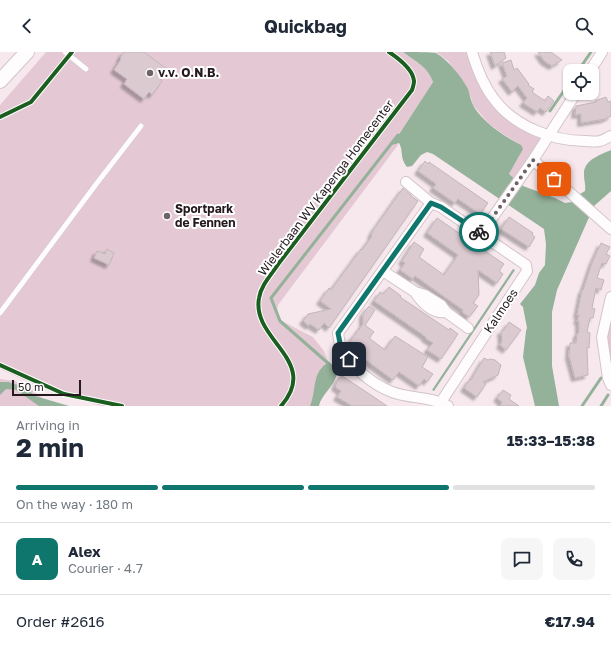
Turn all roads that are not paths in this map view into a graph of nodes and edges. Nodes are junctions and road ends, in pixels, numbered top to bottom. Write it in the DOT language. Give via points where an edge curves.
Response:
graph roads {
  1 [pos="27,52"];
  2 [pos="65,52"];
  3 [pos="472,52"];
  4 [pos="602,52"];
  5 [pos="594,64"];
  6 [pos="86,68"];
  7 [pos="0,81"];
  8 [pos="572,100"];
  9 [pos="141,126"];
  10 [pos="549,136"];
  11 [pos="611,136"];
  12 [pos="533,160"];
  13 [pos="406,182"];
  14 [pos="431,203"];
  15 [pos="611,229"];
  16 [pos="481,234"];
  17 [pos="383,271"];
  18 [pos="611,296"];
  19 [pos="0,313"];
  20 [pos="468,328"];
  21 [pos="611,385"];
  22 [pos="444,404"];
  1 -- 7 [label="main road"];
  2 -- 6 [label="lane"];
  3 -- 10 [label="street" via="479,74 494,100 509,116"];
  4 -- 5 [label="street"];
  8 -- 10 [label="street"];
  9 -- 19 [label="lane"];
  10 -- 11 [label="street" via="571,141 600,141"];
  10 -- 12 [label="street"];
  12 -- 15 [label="street"];
  12 -- 16 [label="street"];
  13 -- 14 [label="street, Kalmoes"];
  14 -- 16 [label="street, Kalmoes"];
  14 -- 17 [label="street, Kalmoes"];
  16 -- 22 [label="street, Kalmoes" via="526,265 527,271"];
  17 -- 20 [label="street, Kalmoes" via="441,305 446,312"];
  17 -- 22 [label="street, Kalmoes" via="338,333 341,348 357,370 375,383 392,392"];
  18 -- 21 [label="street" via="602,337"];
}
